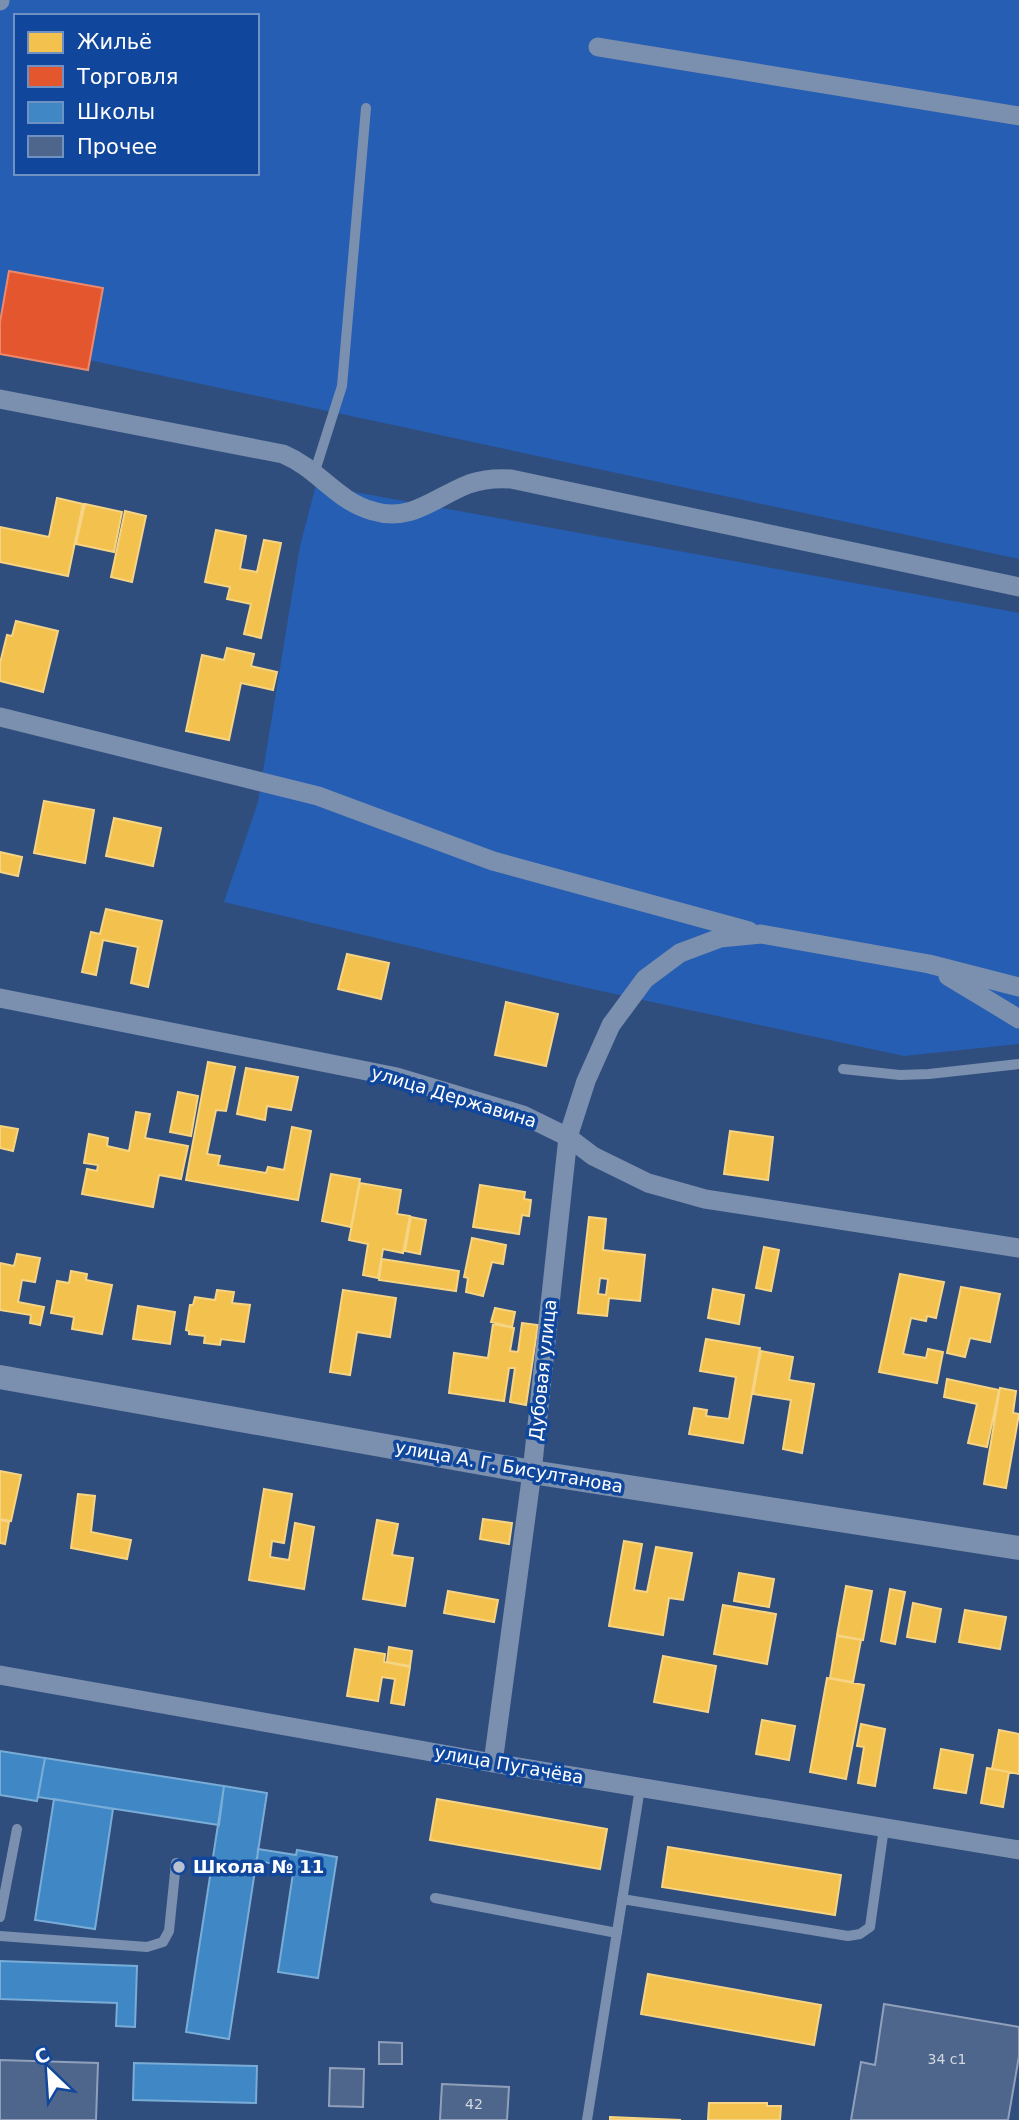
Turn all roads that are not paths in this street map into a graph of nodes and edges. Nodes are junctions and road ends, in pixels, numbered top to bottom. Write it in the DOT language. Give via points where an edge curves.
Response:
graph roads {
  1 [pos="598,47"];
  2 [pos="366,108"];
  3 [pos="1019,116"];
  4 [pos="0,399"];
  5 [pos="316,471"];
  6 [pos="1019,587"];
  7 [pos="0,717"];
  8 [pos="761,934"];
  9 [pos="929,964"];
  10 [pos="1019,987"];
  11 [pos="0,998"];
  12 [pos="1019,1019"];
  13 [pos="1019,1064"];
  14 [pos="843,1069"];
  15 [pos="568,1137"];
  16 [pos="1019,1248"];
  17 [pos="0,1377"];
  18 [pos="532,1472"];
  19 [pos="1019,1548"];
  20 [pos="0,1675"];
  21 [pos="493,1763"];
  22 [pos="640,1788"];
  23 [pos="884,1828"];
  24 [pos="17,1829"];
  25 [pos="1019,1850"];
  26 [pos="176,1863"];
  27 [pos="435,1898"];
  28 [pos="622,1899"];
  29 [pos="0,1917"];
  30 [pos="617,1933"];
  31 [pos="0,1936"];
  32 [pos="587,2120"];
  1 -- 3 [label="street"];
  2 -- 5 [label="lane" via="342,386"];
  4 -- 5 [label="street" via="283,454"];
  5 -- 6 [label="street" via="353,504 394,516 469,484 489,478 511,479"];
  7 -- 8 [label="street" via="318,796 493,861"];
  8 -- 9 [label="street"];
  8 -- 15 [label="street, Дубовая улица" via="720,938 680,953 645,979 611,1025"];
  9 -- 10 [label="street"];
  9 -- 12 [label="street"];
  11 -- 15 [label="street, улица Державина" via="397,1077 523,1115"];
  13 -- 14 [label="lane" via="900,1075"];
  15 -- 16 [label="street, улица Державина" via="593,1156 648,1183 705,1199"];
  15 -- 18 [label="street, Дубовая улица"];
  17 -- 18 [label="street, улица А. Г. Бисултанова"];
  18 -- 19 [label="street, улица А. Г. Бисултанова"];
  18 -- 21 [label="street, Дубовая улица"];
  20 -- 21 [label="street, улица Пугачёва"];
  21 -- 22 [label="street, улица Пугачёва"];
  22 -- 23 [label="street, улица Пугачёва"];
  22 -- 28 [label="lane"];
  23 -- 25 [label="street, улица Пугачёва"];
  23 -- 28 [label="lane" via="870,1927 860,1934 848,1936"];
  24 -- 29 [label="lane"];
  26 -- 31 [label="lane" via="169,1931 163,1942 147,1947"];
  27 -- 30 [label="lane"];
  28 -- 30 [label="lane"];
  30 -- 32 [label="lane"];
}
